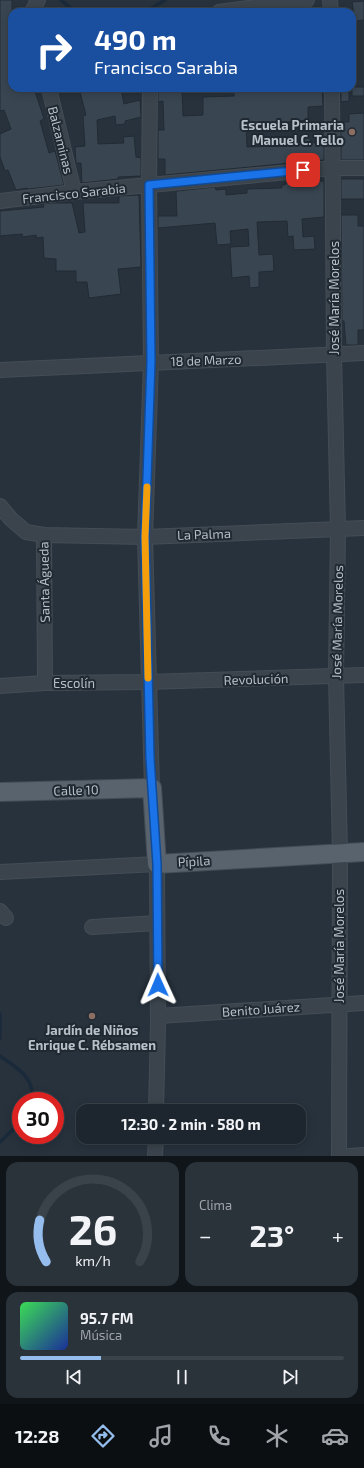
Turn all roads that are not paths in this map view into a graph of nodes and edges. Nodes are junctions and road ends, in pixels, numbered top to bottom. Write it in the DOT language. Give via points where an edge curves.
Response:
graph roads {
  1 [pos="307,0"];
  2 [pos="248,8"];
  3 [pos="50,92"];
  4 [pos="150,92"];
  5 [pos="332,92"];
  6 [pos="334,168"];
  7 [pos="364,168"];
  8 [pos="149,185"];
  9 [pos="74,192"];
  10 [pos="0,201"];
  11 [pos="364,353"];
  12 [pos="334,354"];
  13 [pos="151,362"];
  14 [pos="0,370"];
  15 [pos="0,506"];
  16 [pos="364,528"];
  17 [pos="338,529"];
  18 [pos="44,535"];
  19 [pos="145,537"];
  20 [pos="364,675"];
  21 [pos="336,676"];
  22 [pos="148,682"];
  23 [pos="45,683"];
  24 [pos="0,686"];
  25 [pos="152,788"];
  26 [pos="0,792"];
  27 [pos="364,852"];
  28 [pos="340,853"];
  29 [pos="157,864"];
  30 [pos="0,872"];
  31 [pos="157,923"];
  32 [pos="92,927"];
  33 [pos="364,1003"];
  34 [pos="338,1004"];
  35 [pos="158,1016"];
  36 [pos="156,1104"];
  37 [pos="156,1144"];
  38 [pos="364,1155"];
  39 [pos="155,1156"];
  40 [pos="339,1156"];
  41 [pos="348,1156"];
  1 -- 2 [label="street"];
  3 -- 9 [label="street, Balzaminas"];
  4 -- 8 [label="street"];
  5 -- 6 [label="street, José María Morelos"];
  6 -- 7 [label="street, Francisco Sarabia"];
  6 -- 8 [label="street, Francisco Sarabia"];
  6 -- 12 [label="street, José María Morelos"];
  8 -- 9 [label="street, Francisco Sarabia"];
  8 -- 13 [label="street"];
  9 -- 10 [label="street, Francisco Sarabia"];
  11 -- 12 [label="street, 18 de Marzo"];
  12 -- 13 [label="street, 18 de Marzo"];
  12 -- 17 [label="street, José María Morelos"];
  13 -- 14 [label="street, 18 de Marzo"];
  13 -- 19 [label="street"];
  15 -- 18 [label="street, Santa Águeda" via="26,532"];
  16 -- 17 [label="street, La Palma"];
  17 -- 19 [label="street, La Palma"];
  17 -- 21 [label="street, José María Morelos"];
  18 -- 19 [label="street, La Palma"];
  18 -- 23 [label="street, Santa Águeda"];
  19 -- 22 [label="street"];
  20 -- 21 [label="street, Revolución"];
  21 -- 22 [label="street, Revolución"];
  21 -- 28 [label="street, José María Morelos"];
  22 -- 23 [label="street, Escolín"];
  22 -- 25 [label="street"];
  23 -- 24 [label="street, Escolín"];
  25 -- 26 [label="main road, Calle 10"];
  25 -- 29 [label="main road"];
  27 -- 28 [label="main road, Pípila"];
  28 -- 29 [label="main road, Pípila"];
  28 -- 34 [label="street, José María Morelos"];
  29 -- 30 [label="street, Pípila"];
  29 -- 31 [label="street"];
  31 -- 32 [label="street"];
  31 -- 35 [label="street"];
  33 -- 34 [label="street, Benito Juárez"];
  34 -- 35 [label="street, Benito Juárez"];
  34 -- 40 [label="street, José María Morelos"];
  35 -- 36 [label="street"];
  37 -- 39 [label="street"];
  38 -- 41 [label="street"];
}
